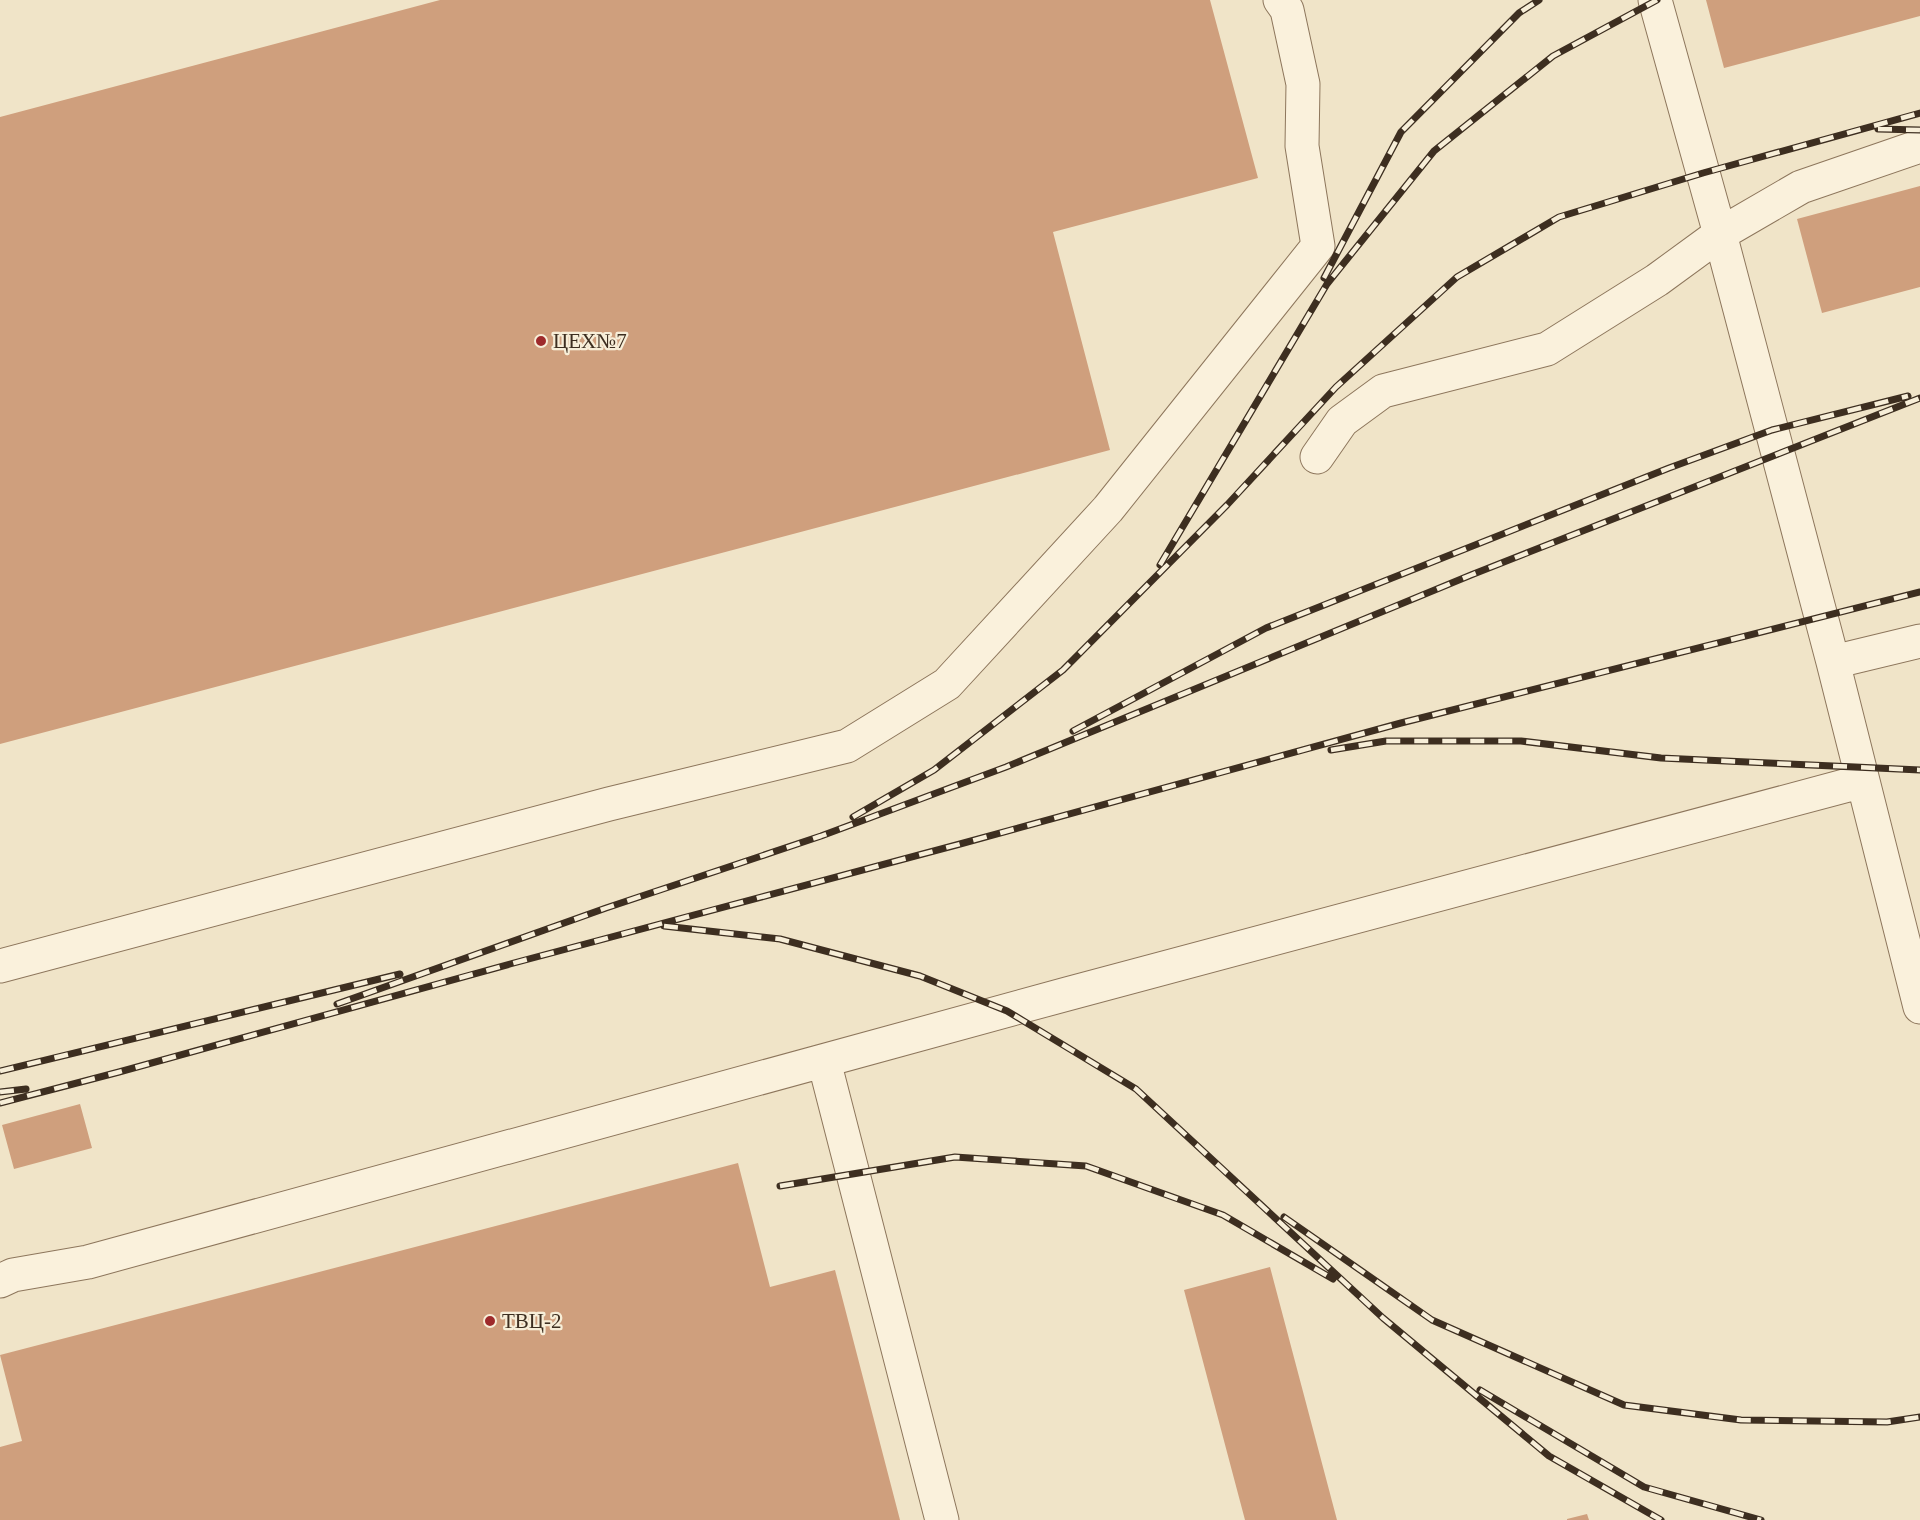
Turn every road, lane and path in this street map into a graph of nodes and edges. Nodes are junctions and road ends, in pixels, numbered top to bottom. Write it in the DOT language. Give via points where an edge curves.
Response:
graph roads {
  1 [pos="1280,0"];
  2 [pos="1655,0"];
  3 [pos="1920,146"];
  4 [pos="1720,234"];
  5 [pos="1317,457"];
  6 [pos="1920,641"];
  7 [pos="1833,662"];
  8 [pos="1863,781"];
  9 [pos="0,966"];
  10 [pos="1920,1007"];
  11 [pos="824,1061"];
  12 [pos="0,1281"];
  13 [pos="942,1520"];
  1 -- 9 [label="lane" via="1287,10 1303,84 1302,146 1317,246 1108,509 947,684 847,746 609,804"];
  2 -- 4 [label="lane"];
  3 -- 4 [label="lane" via="1801,187"];
  4 -- 5 [label="lane" via="1657,280 1547,349 1383,391 1342,421"];
  4 -- 7 [label="lane"];
  6 -- 7 [label="lane"];
  7 -- 8 [label="lane"];
  8 -- 10 [label="lane"];
  8 -- 11 [label="lane"];
  11 -- 12 [label="lane" via="88,1262 13,1275"];
  11 -- 13 [label="lane"];
}
